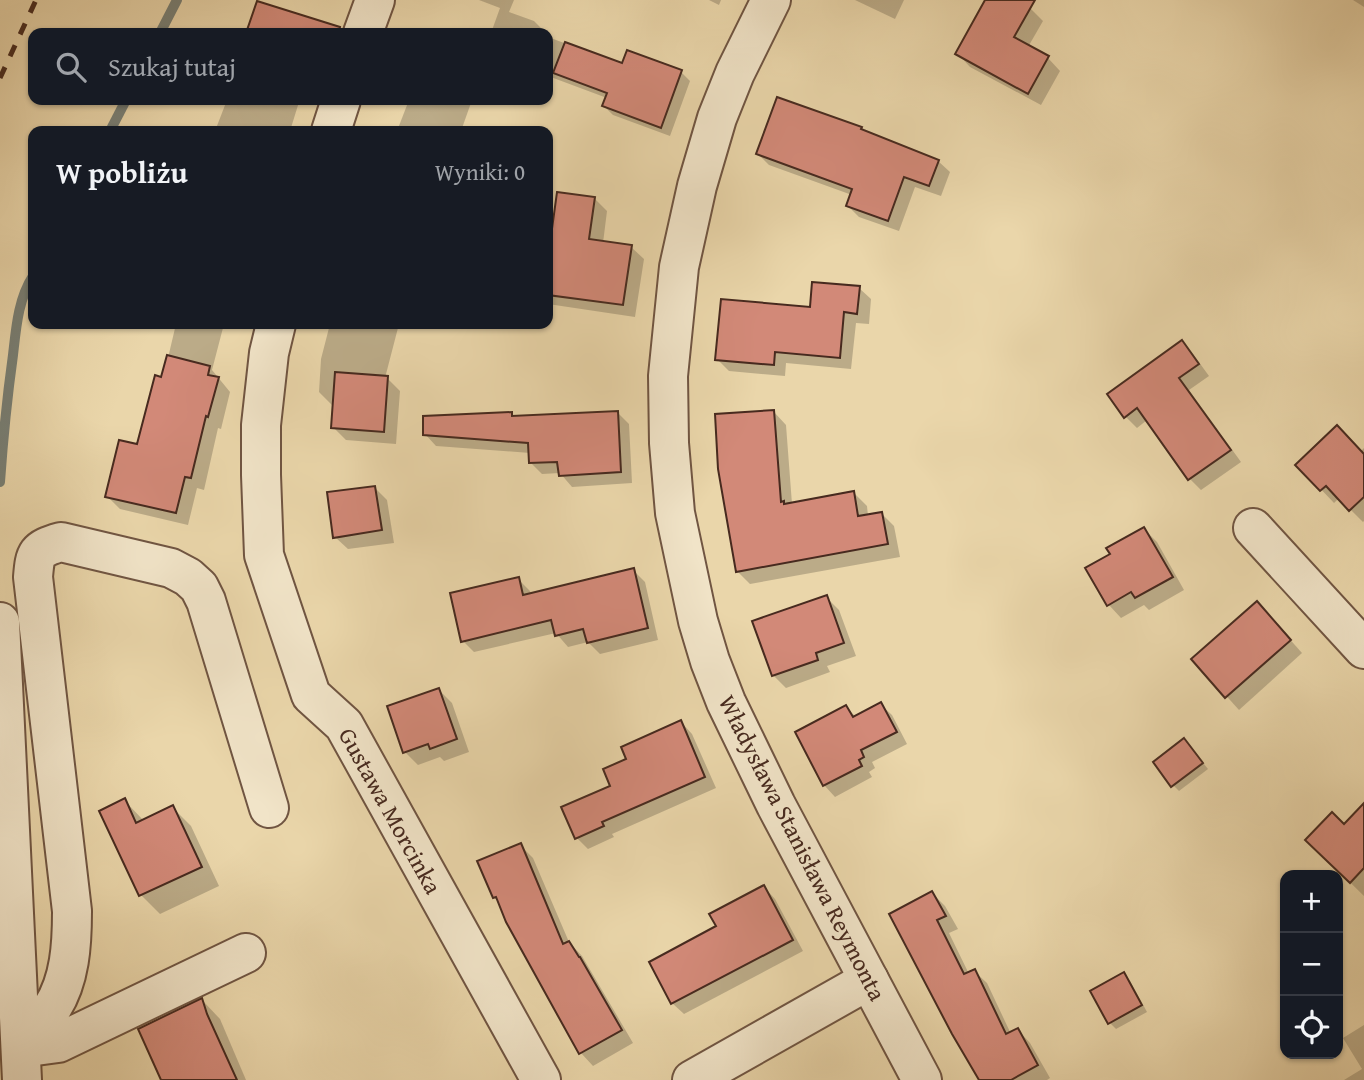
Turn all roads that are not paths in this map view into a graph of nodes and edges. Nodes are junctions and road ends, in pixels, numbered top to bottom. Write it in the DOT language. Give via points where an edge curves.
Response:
graph roads {
  1 [pos="374,0"];
  2 [pos="771,0"];
  3 [pos="365,28"];
  4 [pos="339,105"];
  5 [pos="333,126"];
  6 [pos="275,329"];
  7 [pos="1253,527"];
  8 [pos="0,622"];
  9 [pos="1364,649"];
  10 [pos="269,808"];
  11 [pos="246,953"];
  12 [pos="869,980"];
  13 [pos="22,1064"];
  14 [pos="541,1080"];
  15 [pos="692,1080"];
  16 [pos="922,1080"];
  1 -- 3 [label="street"];
  2 -- 12 [label="street, Władysława Stanisława Reymonta" via="717,118 678,267 668,376 675,513 698,621 726,702"];
  4 -- 5 [label="street"];
  6 -- 14 [label="street, Gustawa Morcinka" via="261,425 264,555 311,695 345,725"];
  7 -- 9 [label="street"];
  8 -- 13 [label="street"];
  10 -- 13 [label="street" via="199,587 171,568 61,542 45,546 35,557 33,578 72,941 61,992"];
  11 -- 13 [label="street"];
  12 -- 15 [label="street"];
  12 -- 16 [label="street, Władysława Stanisława Reymonta"];
}
